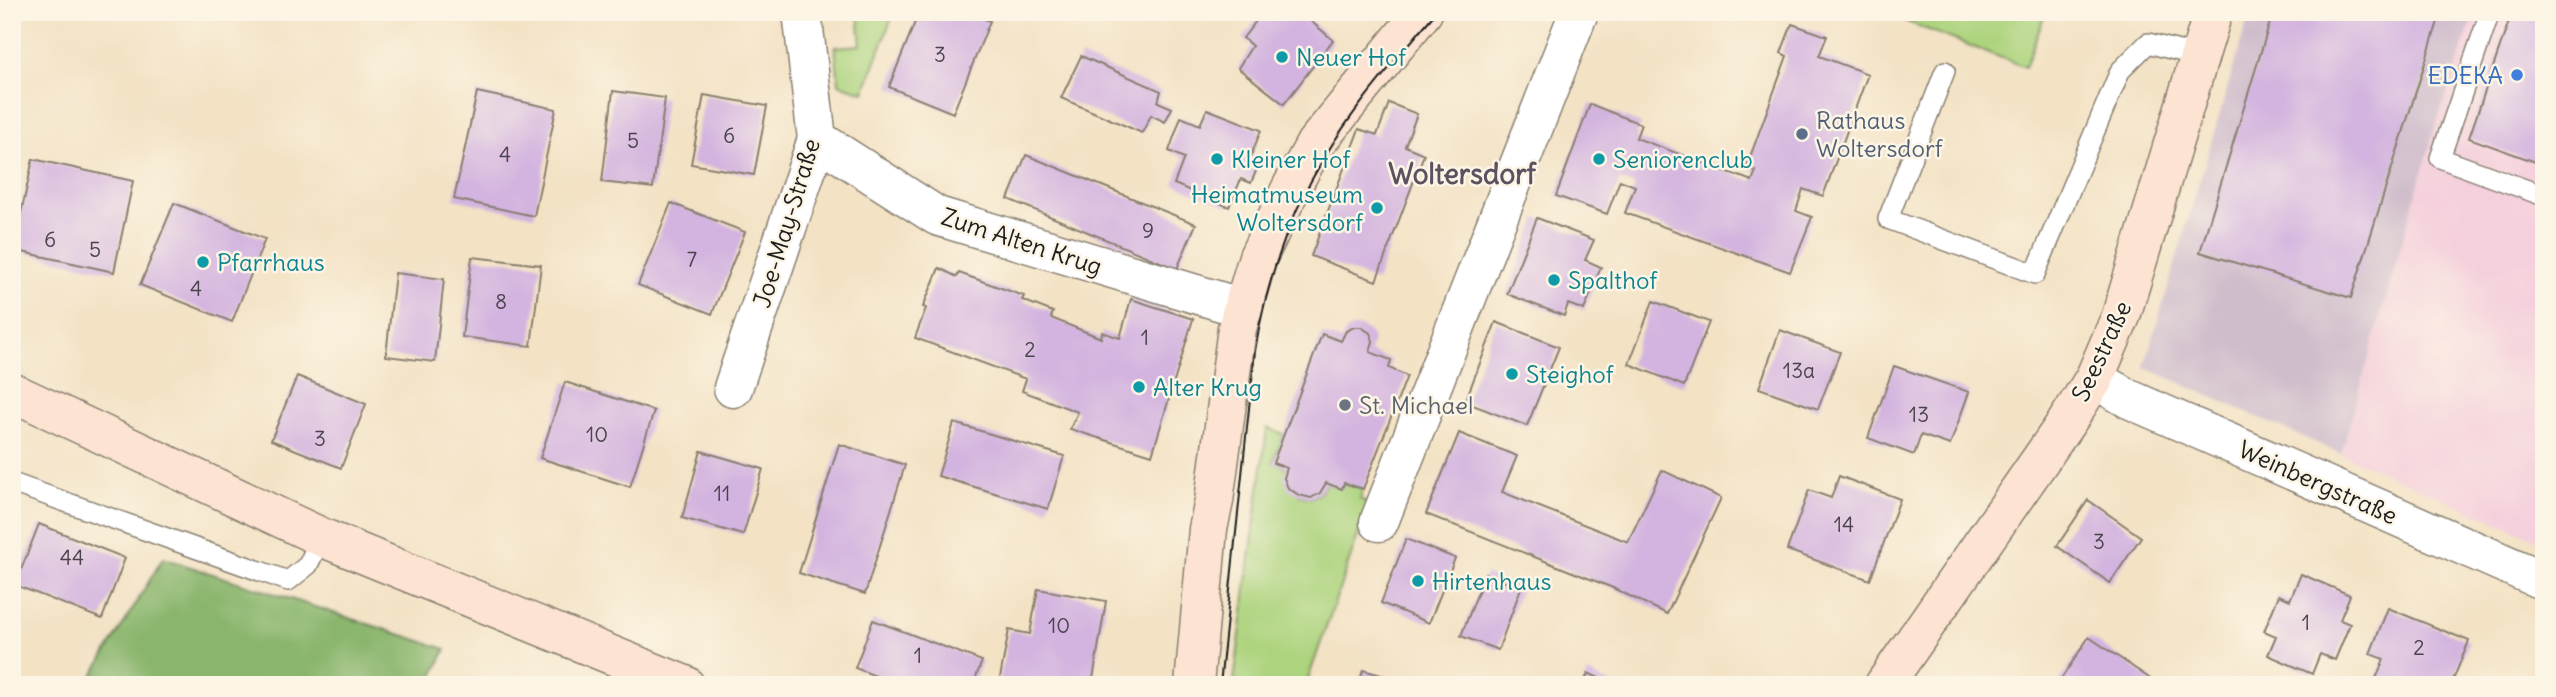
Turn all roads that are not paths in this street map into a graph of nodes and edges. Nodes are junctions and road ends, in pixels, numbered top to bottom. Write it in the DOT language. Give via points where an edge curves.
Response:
graph roads {
  1 [pos="802,12"];
  2 [pos="1423,12"];
  3 [pos="1579,12"];
  4 [pos="2213,12"];
  5 [pos="2490,12"];
  6 [pos="2199,56"];
  7 [pos="1945,71"];
  8 [pos="817,139"];
  9 [pos="2544,195"];
  10 [pos="1242,308"];
  11 [pos="2094,379"];
  12 [pos="733,388"];
  13 [pos="12,392"];
  14 [pos="12,483"];
  15 [pos="1379,522"];
  16 [pos="321,537"];
  17 [pos="2544,581"];
  18 [pos="685,685"];
  19 [pos="1194,685"];
  20 [pos="1884,685"];
  1 -- 8 [label="street, Joe-May-Straße"];
  2 -- 10 [label="street" via="1309,154 1261,248"];
  3 -- 15 [label="street"];
  4 -- 6 [label="street, Seestraße"];
  5 -- 9 [label="lane" via="2440,158"];
  6 -- 7 [label="lane" via="2148,43 2120,71 2035,274 1888,219"];
  6 -- 11 [label="street, Seestraße" via="2121,316"];
  8 -- 10 [label="street, Zum Alten Krug" via="937,216"];
  8 -- 12 [label="street, Joe-May-Straße"];
  10 -- 19 [label="street" via="1208,529"];
  11 -- 17 [label="street, Weinbergstraße" via="2129,399"];
  11 -- 20 [label="street, Seestraße"];
  13 -- 16 [label="street"];
  14 -- 16 [label="lane" via="288,581 308,565"];
  16 -- 18 [label="street"];
}
